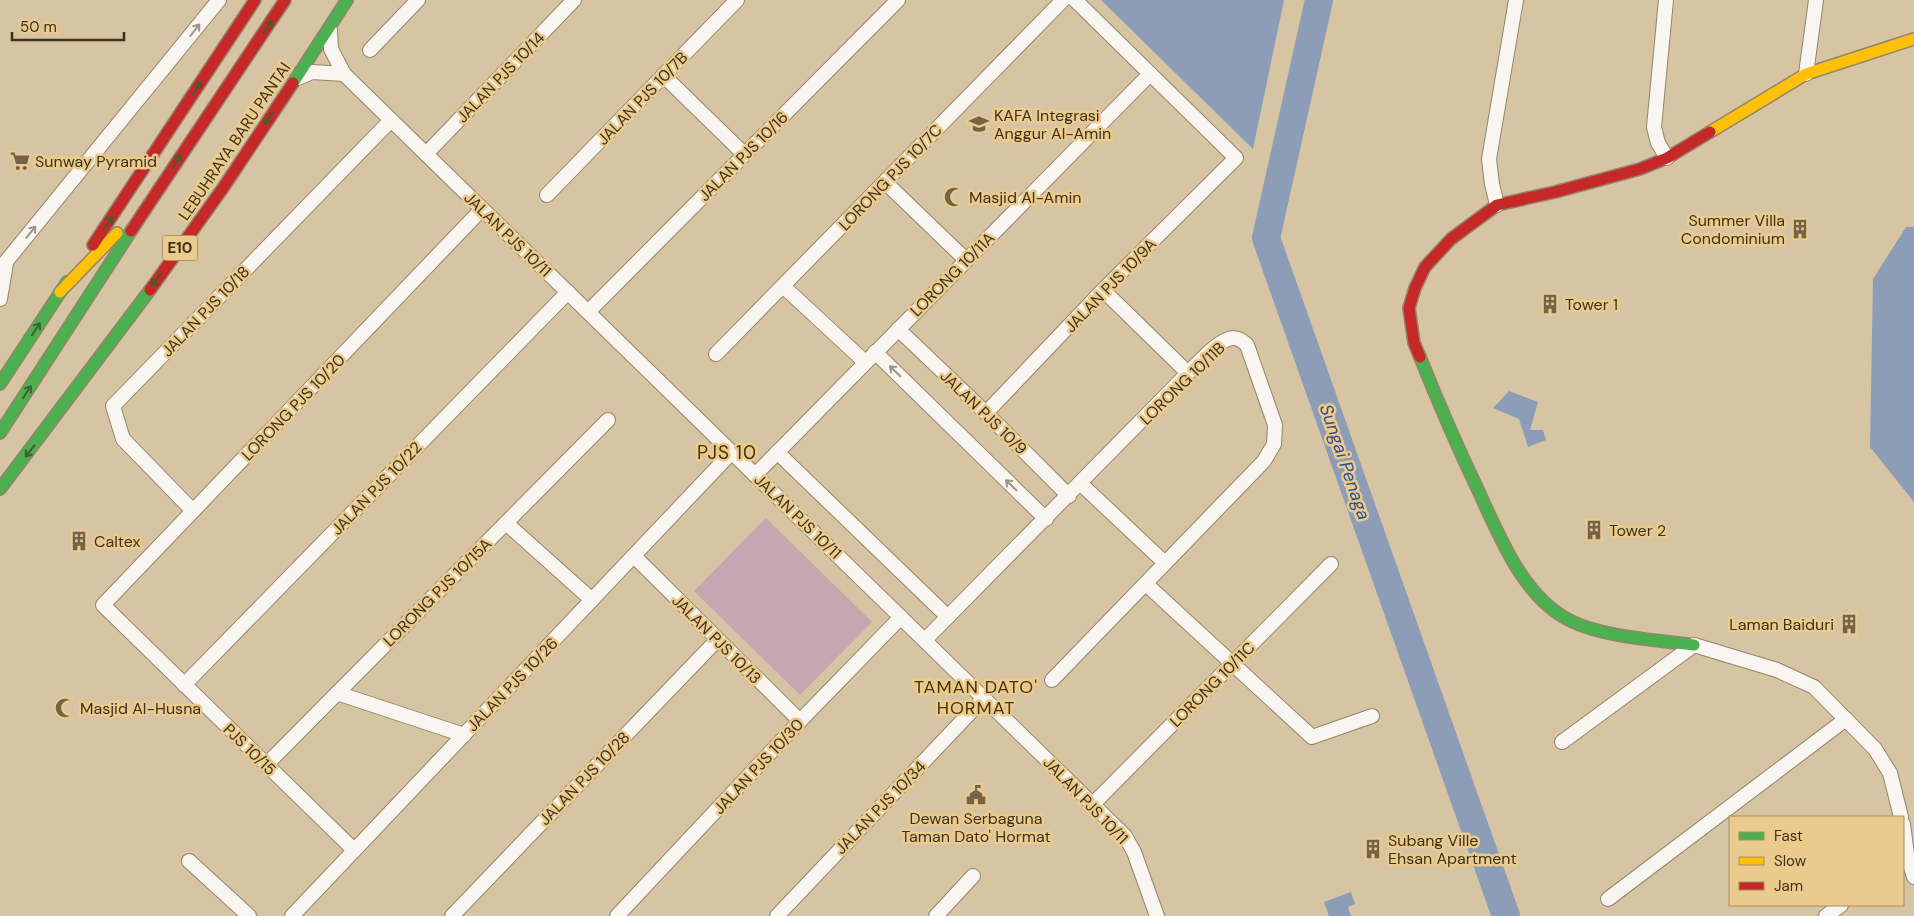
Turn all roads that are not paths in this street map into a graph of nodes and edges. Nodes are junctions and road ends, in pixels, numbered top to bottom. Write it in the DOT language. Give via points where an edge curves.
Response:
graph roads {
  1 [pos="219,0"];
  2 [pos="255,0"];
  3 [pos="285,0"];
  4 [pos="347,0"];
  5 [pos="418,0"];
  6 [pos="574,0"];
  7 [pos="737,0"];
  8 [pos="898,0"];
  9 [pos="1063,0"];
  10 [pos="1075,0"];
  11 [pos="1516,0"];
  12 [pos="1666,0"];
  13 [pos="1816,0"];
  14 [pos="330,26"];
  15 [pos="1914,39"];
  16 [pos="370,50"];
  17 [pos="344,74"];
  18 [pos="1150,74"];
  19 [pos="1806,74"];
  20 [pos="663,75"];
  21 [pos="296,78"];
  22 [pos="391,120"];
  23 [pos="426,154"];
  24 [pos="744,154"];
  25 [pos="1667,158"];
  26 [pos="885,182"];
  27 [pos="547,195"];
  28 [pos="149,201"];
  29 [pos="1497,205"];
  30 [pos="482,209"];
  31 [pos="966,260"];
  32 [pos="3,266"];
  33 [pos="783,286"];
  34 [pos="1103,290"];
  35 [pos="60,292"];
  36 [pos="568,292"];
  37 [pos="0,299"];
  38 [pos="588,312"];
  39 [pos="898,329"];
  40 [pos="875,352"];
  41 [pos="716,354"];
  42 [pos="865,362"];
  43 [pos="1188,373"];
  44 [pos="0,384"];
  45 [pos="986,413"];
  46 [pos="608,420"];
  47 [pos="0,433"];
  48 [pos="732,452"];
  49 [pos="777,452"];
  50 [pos="755,475"];
  51 [pos="1081,484"];
  52 [pos="0,489"];
  53 [pos="1069,496"];
  54 [pos="193,512"];
  55 [pos="1046,519"];
  56 [pos="506,523"];
  57 [pos="634,556"];
  58 [pos="1165,563"];
  59 [pos="1331,564"];
  60 [pos="1146,584"];
  61 [pos="592,600"];
  62 [pos="103,605"];
  63 [pos="901,617"];
  64 [pos="948,617"];
  65 [pos="717,640"];
  66 [pos="925,640"];
  67 [pos="1694,645"];
  68 [pos="1232,663"];
  69 [pos="1052,680"];
  70 [pos="184,685"];
  71 [pos="337,693"];
  72 [pos="984,698"];
  73 [pos="1372,716"];
  74 [pos="1846,718"];
  75 [pos="800,721"];
  76 [pos="464,734"];
  77 [pos="1562,742"];
  78 [pos="266,765"];
  79 [pos="1093,804"];
  80 [pos="1901,816"];
  81 [pos="1904,840"];
  82 [pos="354,850"];
  83 [pos="1905,856"];
  84 [pos="189,861"];
  85 [pos="973,876"];
  86 [pos="1914,877"];
  87 [pos="1608,899"];
  88 [pos="1840,906"];
  89 [pos="249,916"];
  90 [pos="292,916"];
  91 [pos="452,916"];
  92 [pos="617,916"];
  93 [pos="777,916"];
  94 [pos="936,916"];
  95 [pos="1157,916"];
  96 [pos="1826,916"];
  32 -- 1 [label="street, one-way"];
  35 -- 2 [label="main road, one-way"];
  28 -- 3 [label="main road, one-way"];
  4 -- 14 [label="main road, LEBUHRAYA BARU PANTAI / E10"];
  5 -- 16 [label="street"];
  6 -- 23 [label="street, JALAN PJS 10/14"];
  7 -- 20 [label="street, JALAN PJS 10/7B"];
  8 -- 24 [label="street, JALAN PJS 10/16"];
  9 -- 26 [label="street, LORONG PJS 10/7C"];
  10 -- 18 [label="street"];
  11 -- 29 [label="street" via="1489,159"];
  12 -- 25 [label="street" via="1654,127"];
  13 -- 19 [label="street"];
  14 -- 17 [label="street, JALAN PJS 10/11" via="332,49"];
  14 -- 21 [label="main road, LEBUHRAYA BARU PANTAI / E10"];
  15 -- 19 [label="main road"];
  17 -- 21 [label="street" via="312,72"];
  17 -- 22 [label="street, JALAN PJS 10/11"];
  18 -- 31 [label="street, LORONG 10/11A"];
  18 -- 34 [label="street, JALAN PJS 10/9A" via="1236,158"];
  19 -- 25 [label="main road"];
  20 -- 24 [label="street"];
  20 -- 27 [label="street, JALAN PJS 10/7B"];
  21 -- 52 [label="main road, LEBUHRAYA BARU PANTAI / E10, one-way" via="195,227 59,414"];
  22 -- 23 [label="street, JALAN PJS 10/11"];
  22 -- 54 [label="street, JALAN PJS 10/18" via="113,406 123,439"];
  23 -- 30 [label="street, JALAN PJS 10/11"];
  24 -- 38 [label="street, JALAN PJS 10/16"];
  25 -- 29 [label="main road" via="1640,169"];
  26 -- 31 [label="street"];
  26 -- 33 [label="street, LORONG PJS 10/7C"];
  28 -- 35 [label="main road"];
  47 -- 28 [label="main road, one-way"];
  29 -- 67 [label="main road" via="1451,239 1425,267 1409,308 1414,343 1446,423 1510,557 1541,600 1570,621 1598,631"];
  30 -- 36 [label="street, JALAN PJS 10/11"];
  30 -- 54 [label="street, LORONG PJS 10/20"];
  31 -- 39 [label="street, LORONG 10/11A"];
  32 -- 37 [label="street"];
  33 -- 41 [label="street, LORONG PJS 10/7C"];
  33 -- 42 [label="street"];
  34 -- 43 [label="street"];
  34 -- 45 [label="street, JALAN PJS 10/9A"];
  44 -- 35 [label="main road, one-way"];
  36 -- 38 [label="street, JALAN PJS 10/11"];
  36 -- 70 [label="street, JALAN PJS 10/22"];
  38 -- 48 [label="street, JALAN PJS 10/11"];
  39 -- 40 [label="street, LORONG 10/11A"];
  39 -- 45 [label="street, JALAN PJS 10/9"];
  40 -- 42 [label="street, LORONG 10/11A"];
  55 -- 40 [label="street, one-way"];
  42 -- 49 [label="street, LORONG 10/11A"];
  43 -- 51 [label="street, LORONG 10/11B"];
  43 -- 58 [label="street, LORONG 10/11B" via="1223,341 1233,337 1241,340 1247,346 1275,425 1274,444 1264,461"];
  45 -- 53 [label="street, JALAN PJS 10/9"];
  46 -- 56 [label="street, LORONG PJS 10/15A"];
  48 -- 50 [label="street, JALAN PJS 10/11"];
  48 -- 57 [label="street, JALAN PJS 10/26"];
  49 -- 50 [label="street, LORONG 10/11A"];
  49 -- 64 [label="street"];
  50 -- 63 [label="street, JALAN PJS 10/11"];
  51 -- 53 [label="street, LORONG 10/11B"];
  51 -- 58 [label="street"];
  53 -- 55 [label="street, LORONG 10/11B"];
  54 -- 62 [label="street, LORONG PJS 10/20"];
  55 -- 64 [label="street, LORONG 10/11B"];
  56 -- 61 [label="street"];
  56 -- 71 [label="street, LORONG PJS 10/15A"];
  57 -- 61 [label="street, JALAN PJS 10/26"];
  57 -- 65 [label="street, JALAN PJS 10/13"];
  58 -- 60 [label="street, LORONG 10/11B"];
  59 -- 68 [label="street, LORONG 10/11C"];
  60 -- 68 [label="street"];
  60 -- 69 [label="street, LORONG 10/11B"];
  61 -- 76 [label="street, JALAN PJS 10/26"];
  62 -- 70 [label="street, PJS 10/15"];
  63 -- 66 [label="street, JALAN PJS 10/11"];
  63 -- 75 [label="street, JALAN PJS 10/30"];
  64 -- 66 [label="street, LORONG 10/11B"];
  65 -- 75 [label="street, JALAN PJS 10/13"];
  65 -- 91 [label="street, JALAN PJS 10/28"];
  66 -- 72 [label="street, JALAN PJS 10/11"];
  67 -- 74 [label="street" via="1800,679 1814,687"];
  67 -- 77 [label="street"];
  68 -- 73 [label="street" via="1312,737"];
  68 -- 79 [label="street, LORONG 10/11C"];
  70 -- 78 [label="street, PJS 10/15"];
  71 -- 76 [label="street"];
  71 -- 78 [label="street, LORONG PJS 10/15A"];
  72 -- 79 [label="street, JALAN PJS 10/11"];
  72 -- 93 [label="street, JALAN PJS 10/34"];
  74 -- 80 [label="street" via="1875,749 1890,773"];
  74 -- 87 [label="street"];
  75 -- 92 [label="street, JALAN PJS 10/30"];
  76 -- 82 [label="street, JALAN PJS 10/26"];
  78 -- 82 [label="street, PJS 10/15"];
  79 -- 95 [label="street, JALAN PJS 10/11" via="1125,836"];
  81 -- 83 [label="street"];
  82 -- 90 [label="street, JALAN PJS 10/26"];
  83 -- 86 [label="street"];
  84 -- 89 [label="street"];
  85 -- 94 [label="street"];
  88 -- 96 [label="street"];
}
